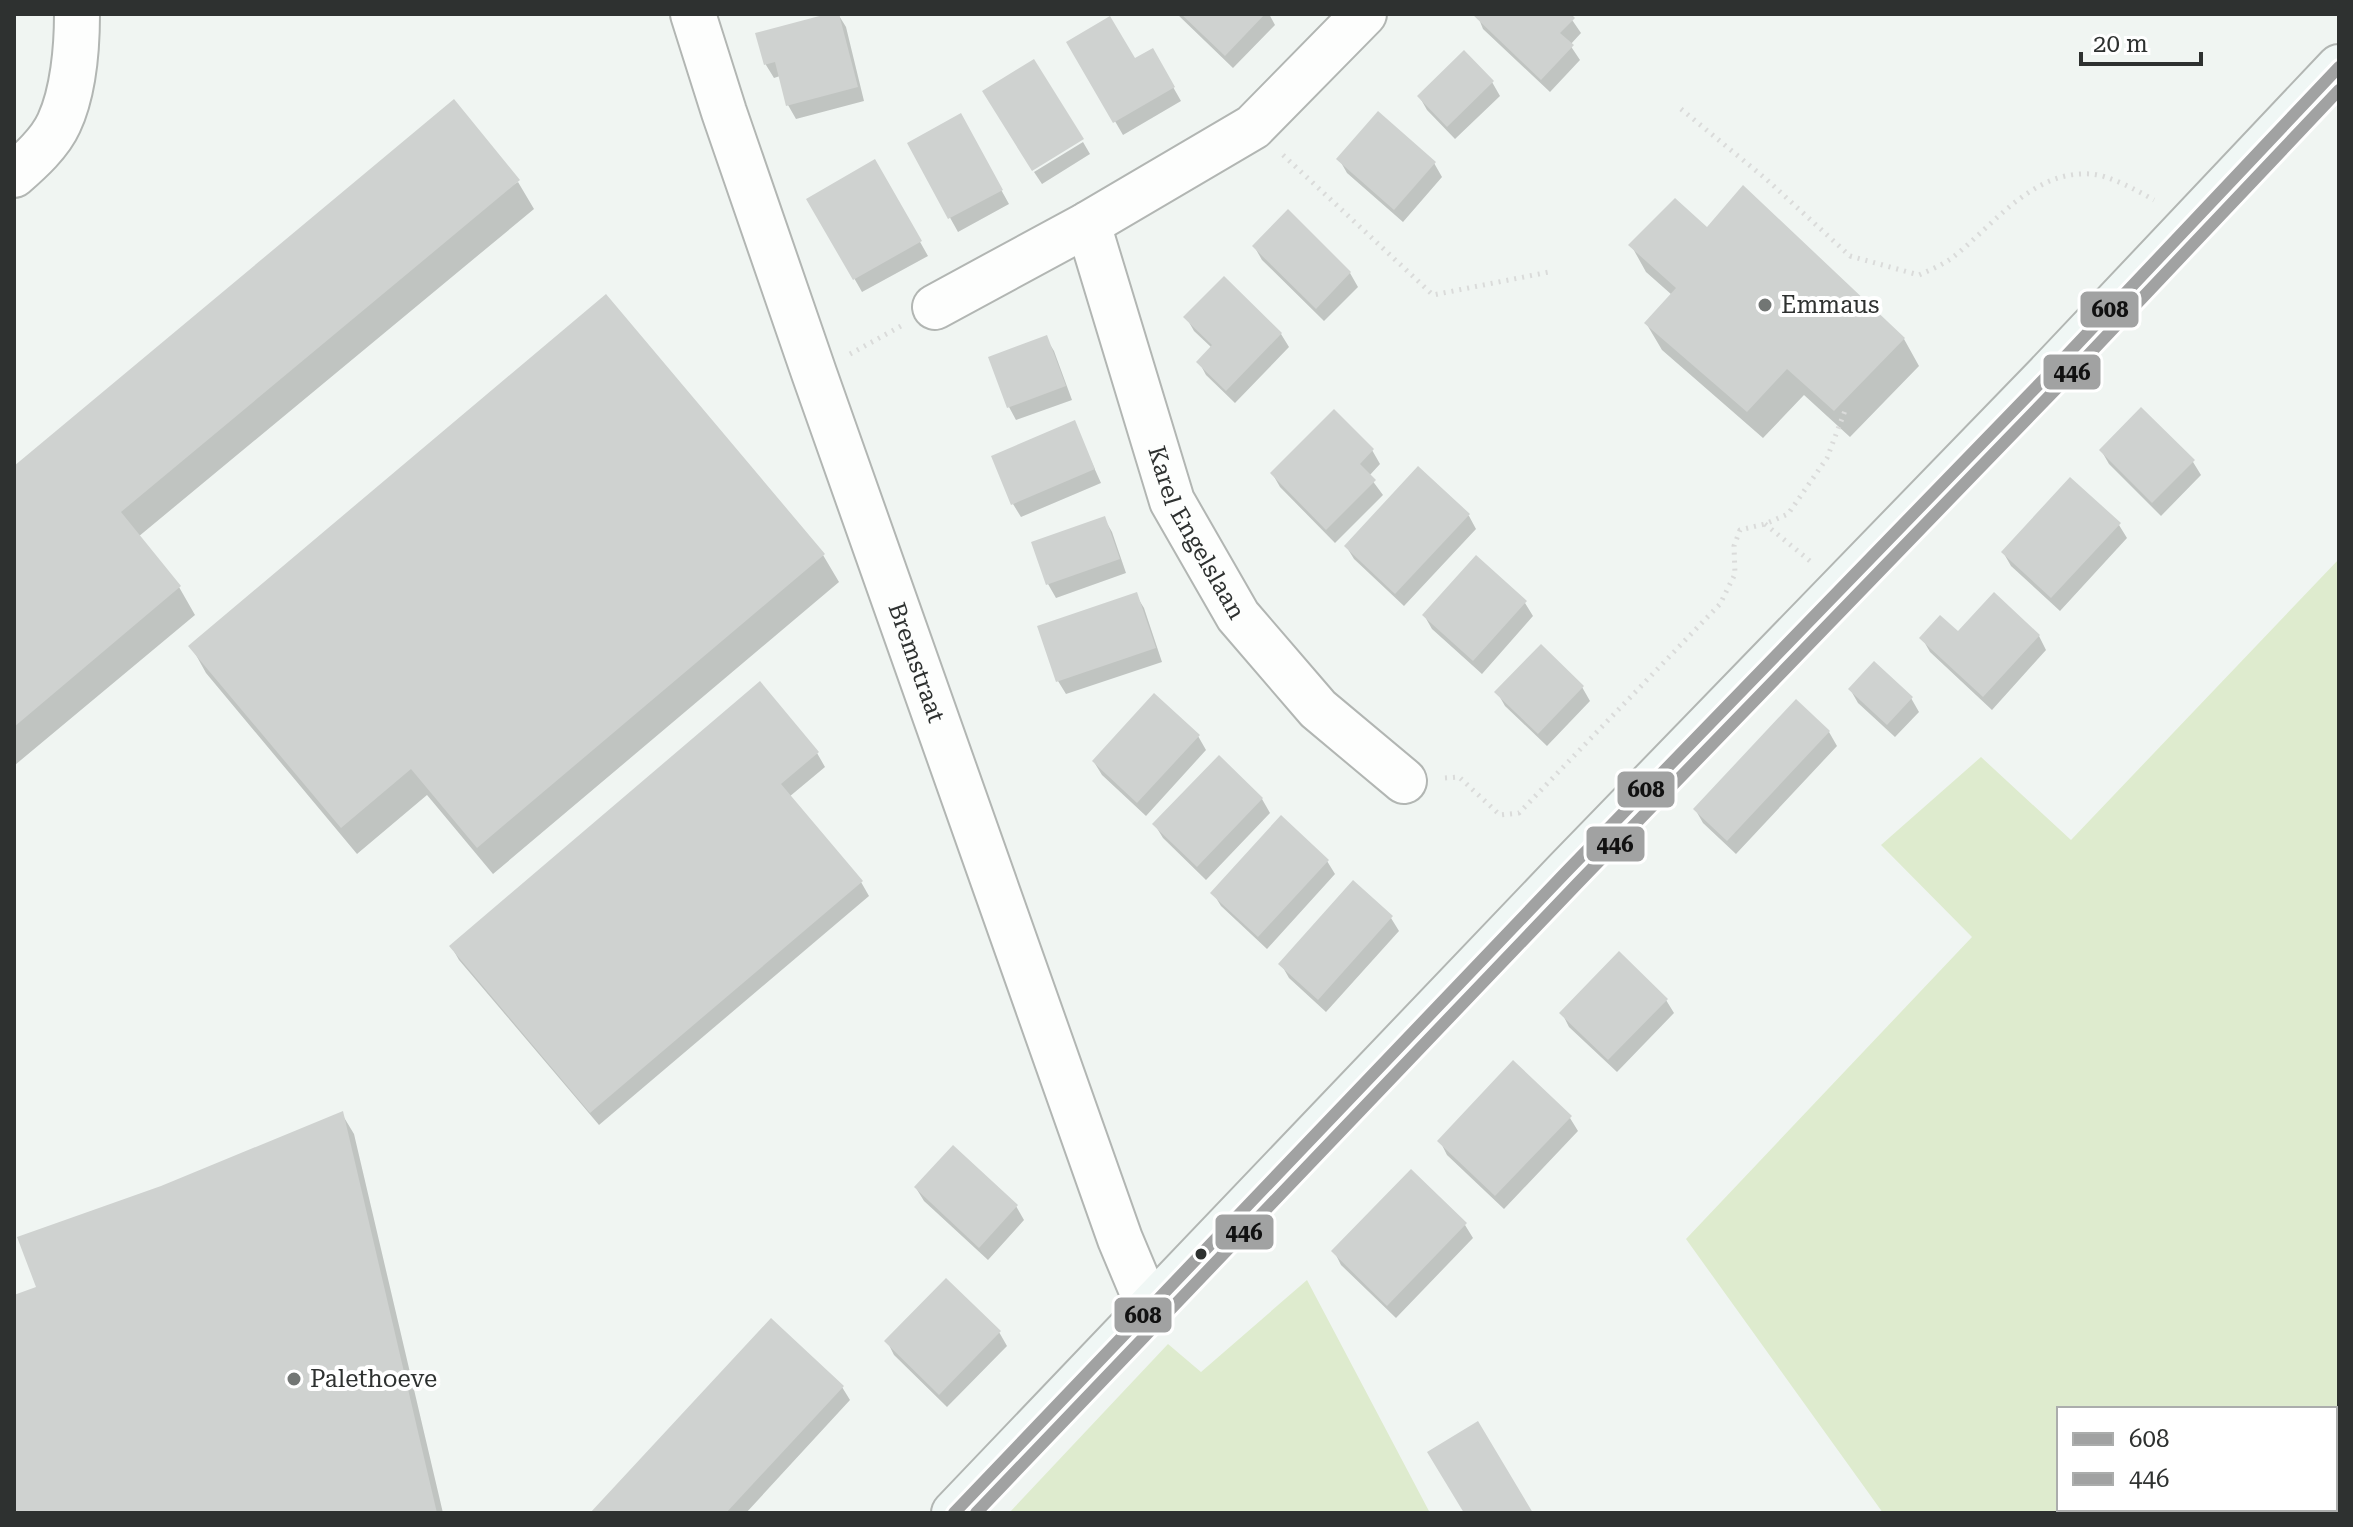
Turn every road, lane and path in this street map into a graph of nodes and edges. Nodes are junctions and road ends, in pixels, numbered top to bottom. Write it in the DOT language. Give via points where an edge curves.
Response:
graph roads {
  1 [pos="77,14"];
  2 [pos="693,14"];
  3 [pos="1364,14"];
  4 [pos="2339,67"];
  5 [pos="1681,109"];
  6 [pos="1253,127"];
  7 [pos="14,175"];
  8 [pos="2194,222"];
  9 [pos="1088,224"];
  10 [pos="1549,272"];
  11 [pos="935,307"];
  12 [pos="814,373"];
  13 [pos="1846,408"];
  14 [pos="1765,524"];
  15 [pos="1843,587"];
  16 [pos="1404,781"];
  17 [pos="1149,1308"];
  18 [pos="954,1513"];
  1 -- 7 [label="street" via="69,94 58,126"];
  2 -- 12 [label="street, Bremstraat"];
  3 -- 6 [label="street"];
  4 -- 8 [label="main road"];
  5 -- 8 [label="path" via="1850,256 1919,275 1950,260 2009,206 2058,176 2094,174 2137,190"];
  6 -- 9 [label="street"];
  6 -- 10 [label="path" via="1433,295"];
  8 -- 15 [label="main road"];
  9 -- 11 [label="street"];
  9 -- 16 [label="street, Karel Engelslaan" via="1172,501 1238,616 1318,709"];
  11 -- 12 [label="path"];
  12 -- 17 [label="street, Bremstraat"];
  13 -- 14 [label="path" via="1827,458 1788,514"];
  14 -- 15 [label="path"];
  14 -- 16 [label="path" via="1740,530 1734,546 1735,574 1720,604 1519,813 1500,815 1459,777"];
  15 -- 17 [label="main road"];
  17 -- 18 [label="main road"];
}
